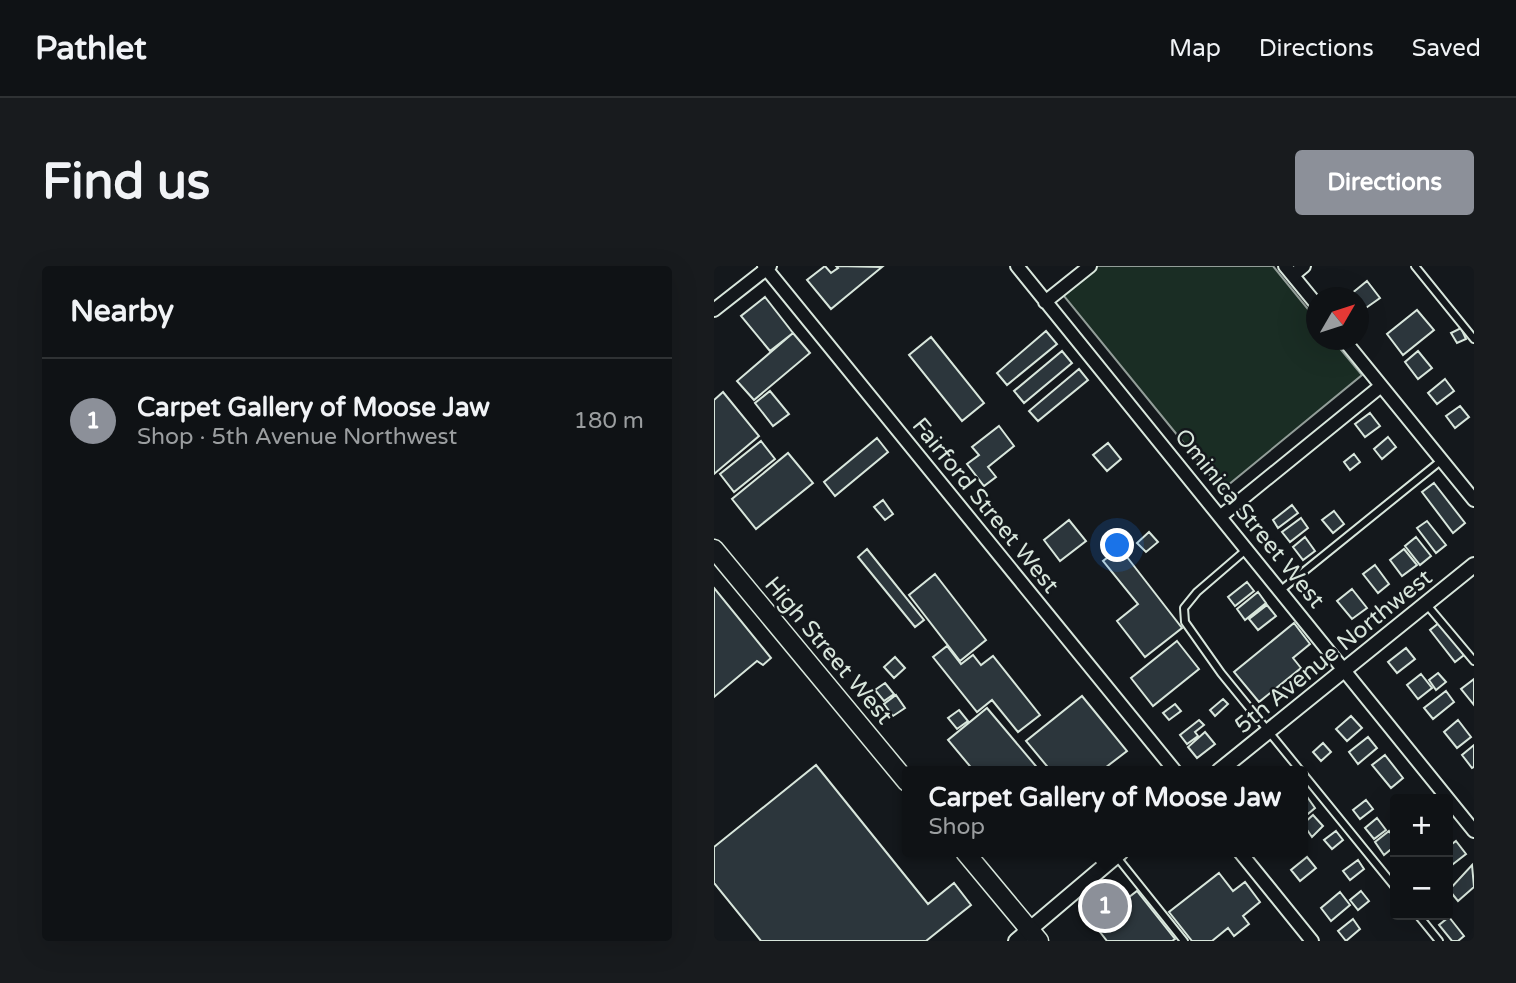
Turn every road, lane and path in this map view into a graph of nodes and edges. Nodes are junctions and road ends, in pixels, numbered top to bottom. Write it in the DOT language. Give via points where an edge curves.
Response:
graph roads {
  1 [pos="1017,266"];
  2 [pos="1090,266"];
  3 [pos="1304,266"];
  4 [pos="1415,266"];
  5 [pos="767,267"];
  6 [pos="1289,270"];
  7 [pos="1306,291"];
  8 [pos="1045,302"];
  9 [pos="714,310"];
  10 [pos="1474,339"];
  11 [pos="1352,350"];
  12 [pos="1381,386"];
  13 [pos="1443,459"];
  14 [pos="1474,500"];
  15 [pos="1221,516"];
  16 [pos="1248,548"];
  17 [pos="714,549"];
  18 [pos="1474,565"];
  19 [pos="1281,590"];
  20 [pos="1427,605"];
  21 [pos="1474,661"];
  22 [pos="1347,671"];
  23 [pos="1270,730"];
  24 [pos="1171,766"];
  25 [pos="1225,766"];
  26 [pos="1299,766"];
  27 [pos="902,776"];
  28 [pos="1308,778"];
  29 [pos="1474,831"];
  30 [pos="969,857"];
  31 [pos="1115,857"];
  32 [pos="1120,857"];
  33 [pos="1244,857"];
  34 [pos="1390,881"];
  35 [pos="1422,920"];
  36 [pos="1028,937"];
  37 [pos="1184,941"];
  38 [pos="1312,941"];
  39 [pos="1439,941"];
  1 -- 8 [label="street, Ominica Street West"];
  2 -- 8 [label="street"];
  3 -- 6 [label="street"];
  4 -- 10 [label="lane"];
  5 -- 9 [label="street"];
  5 -- 24 [label="street, Fairford Street West"];
  6 -- 7 [label="street"];
  8 -- 15 [label="street, Ominica Street West"];
  11 -- 12 [label="street"];
  12 -- 13 [label="street"];
  12 -- 15 [label="street"];
  13 -- 14 [label="street"];
  13 -- 19 [label="lane"];
  15 -- 16 [label="street, Ominica Street West"];
  16 -- 19 [label="street, Ominica Street West"];
  16 -- 23 [label="lane" via="1197,592 1184,608 1185,622"];
  17 -- 27 [label="main road, High Street West"];
  18 -- 20 [label="street, 5th Avenue Northwest"];
  19 -- 22 [label="street, Ominica Street West"];
  20 -- 21 [label="lane"];
  20 -- 22 [label="street, 5th Avenue Northwest"];
  22 -- 23 [label="street, 5th Avenue Northwest"];
  22 -- 29 [label="street, Ominica Street West"];
  23 -- 25 [label="street, 5th Avenue Northwest"];
  23 -- 26 [label="lane"];
  28 -- 34 [label="lane"];
  30 -- 36 [label="main road"];
  31 -- 36 [label="street"];
  32 -- 37 [label="lane"];
  33 -- 38 [label="street"];
  35 -- 39 [label="lane"];
}
